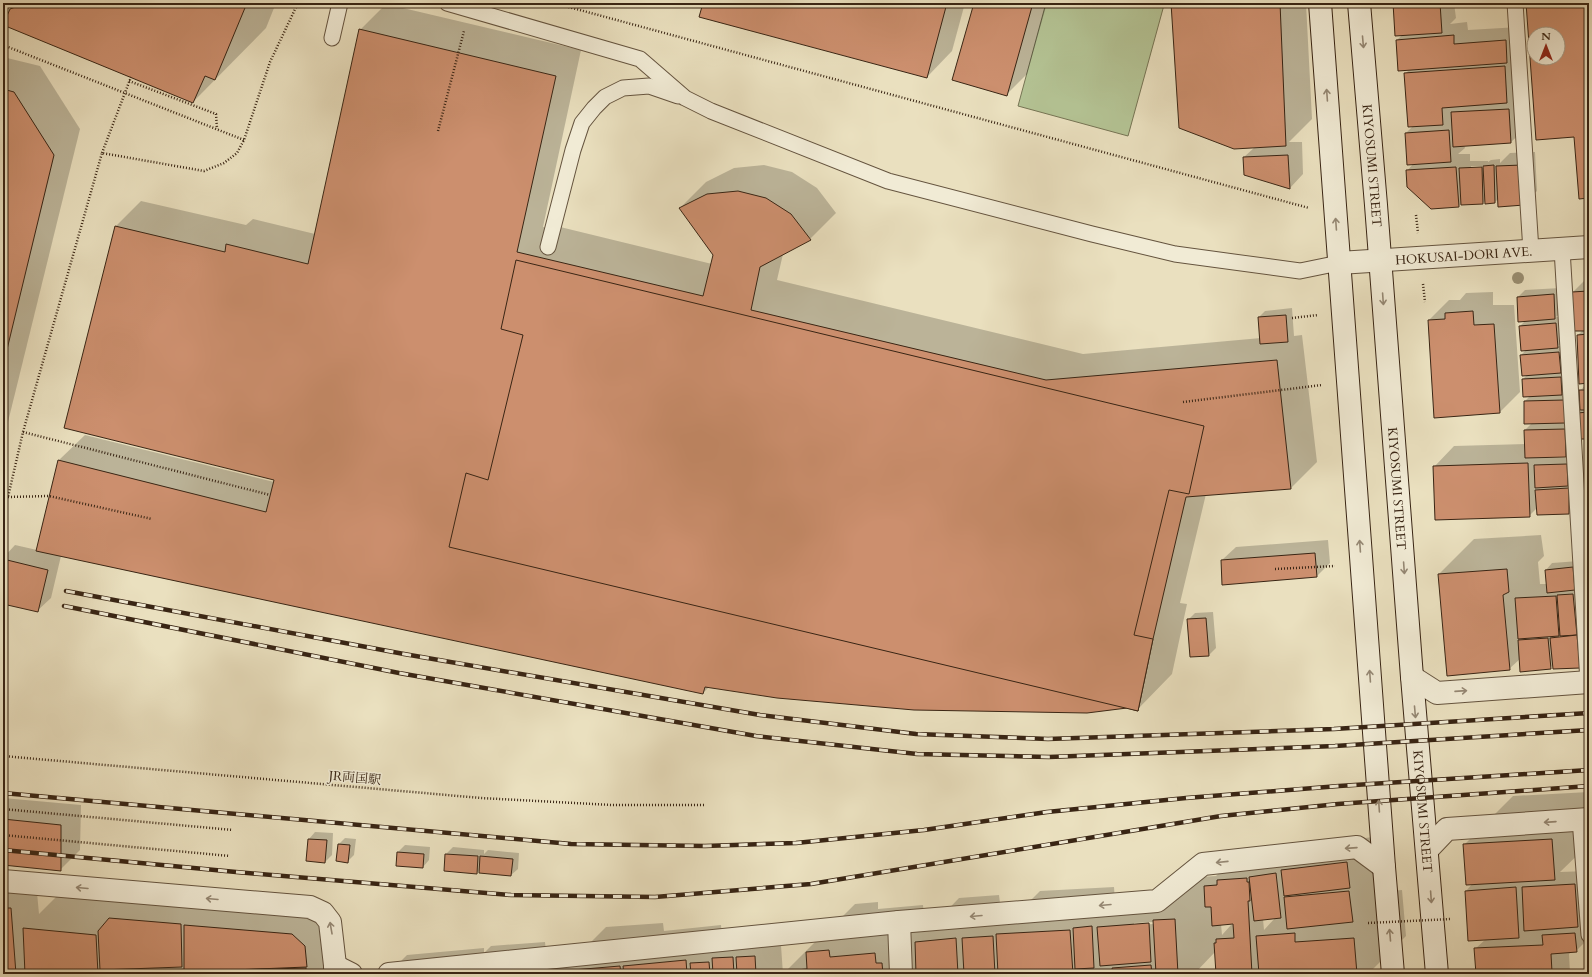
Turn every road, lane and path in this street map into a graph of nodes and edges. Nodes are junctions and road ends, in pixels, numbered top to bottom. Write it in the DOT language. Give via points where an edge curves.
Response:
graph roads {
  1 [pos="298,3"];
  2 [pos="340,3"];
  3 [pos="447,3"];
  4 [pos="554,3"];
  5 [pos="1320,3"];
  6 [pos="1359,3"];
  7 [pos="1515,3"];
  8 [pos="332,38"];
  9 [pos="3,45"];
  10 [pos="458,53"];
  11 [pos="131,77"];
  12 [pos="129,81"];
  13 [pos="125,93"];
  14 [pos="685,98"];
  15 [pos="217,129"];
  16 [pos="438,131"];
  17 [pos="244,140"];
  18 [pos="102,153"];
  19 [pos="1311,208"];
  20 [pos="548,247"];
  21 [pos="1589,247"];
  22 [pos="1562,249"];
  23 [pos="1531,251"];
  24 [pos="1381,260"];
  25 [pos="1339,263"];
  26 [pos="1320,315"];
  27 [pos="1292,318"];
  28 [pos="1325,385"];
  29 [pos="1183,402"];
  30 [pos="24,432"];
  31 [pos="270,495"];
  32 [pos="8,496"];
  33 [pos="3,498"];
  34 [pos="152,519"];
  35 [pos="1337,566"];
  36 [pos="1275,569"];
  37 [pos="1412,678"];
  38 [pos="1588,682"];
  39 [pos="3,756"];
  40 [pos="705,805"];
  41 [pos="3,809"];
  42 [pos="1585,819"];
  43 [pos="233,830"];
  44 [pos="3,835"];
  45 [pos="1427,850"];
  46 [pos="230,856"];
  47 [pos="1384,867"];
  48 [pos="3,881"];
  49 [pos="1451,919"];
  50 [pos="898,922"];
  51 [pos="1368,923"];
  52 [pos="1589,934"];
  53 [pos="341,971"];
  54 [pos="389,974"];
  55 [pos="901,974"];
  56 [pos="1393,974"];
  57 [pos="1437,974"];
  1 -- 17 [label="path" via="270,62"];
  2 -- 8 [label="lane"];
  3 -- 14 [label="lane" via="640,59"];
  4 -- 19 [label="path"];
  25 -- 5 [label="street, one-way"];
  6 -- 24 [label="street, KIYOSUMI STREET, one-way"];
  7 -- 23 [label="lane"];
  9 -- 13 [label="path"];
  10 -- 16 [label="path"];
  11 -- 12 [label="path"];
  12 -- 13 [label="path"];
  12 -- 15 [label="path" via="216,114"];
  13 -- 15 [label="path"];
  13 -- 18 [label="path"];
  14 -- 20 [label="lane" via="649,86 623,88 605,97 594,108 582,123 573,150"];
  14 -- 25 [label="lane" via="888,181 1092,234 1175,254 1300,271"];
  15 -- 17 [label="path"];
  17 -- 18 [label="path" via="237,153 224,164 204,171"];
  18 -- 30 [label="path"];
  21 -- 22 [label="street, HOKUSAI-DORI AVE."];
  22 -- 23 [label="street, HOKUSAI-DORI AVE."];
  22 -- 38 [label="lane"];
  23 -- 24 [label="street, HOKUSAI-DORI AVE."];
  24 -- 25 [label="street, HOKUSAI-DORI AVE."];
  24 -- 37 [label="street, KIYOSUMI STREET, one-way"];
  47 -- 25 [label="street, one-way"];
  26 -- 27 [label="path"];
  28 -- 29 [label="path"];
  30 -- 31 [label="path"];
  30 -- 32 [label="path"];
  32 -- 33 [label="path"];
  32 -- 34 [label="path" via="49,496"];
  35 -- 36 [label="path"];
  37 -- 38 [label="street, one-way" via="1437,693"];
  37 -- 45 [label="street, KIYOSUMI STREET, one-way"];
  39 -- 40 [label="path, JR両国駅" via="481,798 612,805"];
  41 -- 43 [label="path"];
  42 -- 45 [label="street, one-way" via="1447,829"];
  42 -- 52 [label="lane"];
  44 -- 46 [label="path"];
  45 -- 57 [label="street, KIYOSUMI STREET, one-way"];
  47 -- 50 [label="street, one-way" via="1357,847 1203,864 1157,901"];
  56 -- 47 [label="street, one-way"];
  53 -- 48 [label="street, one-way" via="330,922 323,913 310,907"];
  49 -- 51 [label="path, bridge"];
  50 -- 54 [label="street"];
  50 -- 55 [label="street"];
}
